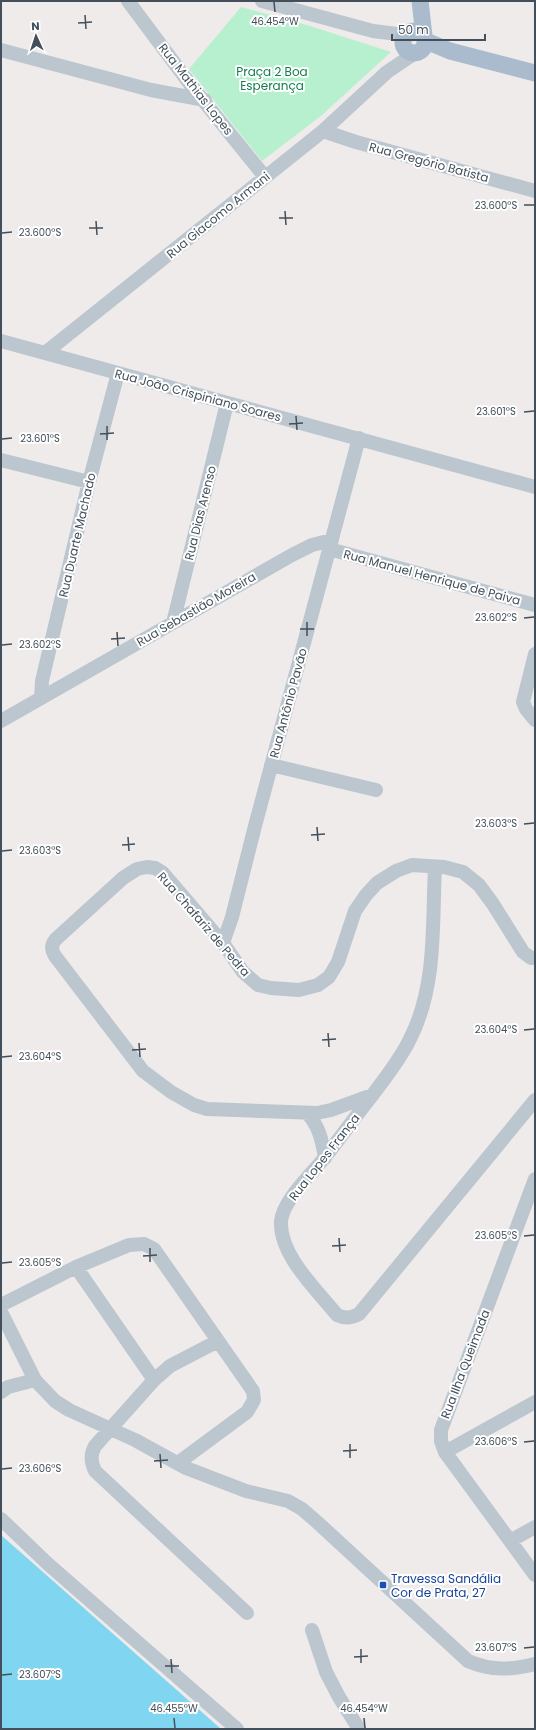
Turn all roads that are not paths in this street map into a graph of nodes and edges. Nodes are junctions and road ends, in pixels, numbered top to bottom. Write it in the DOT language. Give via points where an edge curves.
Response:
graph roads {
  1 [pos="128,1"];
  2 [pos="262,1"];
  3 [pos="419,1"];
  4 [pos="414,42"];
  5 [pos="1,50"];
  6 [pos="535,73"];
  7 [pos="205,100"];
  8 [pos="323,131"];
  9 [pos="265,177"];
  10 [pos="535,191"];
  11 [pos="1,341"];
  12 [pos="45,353"];
  13 [pos="118,373"];
  14 [pos="227,403"];
  15 [pos="359,438"];
  16 [pos="1,460"];
  17 [pos="89,482"];
  18 [pos="535,487"];
  19 [pos="331,544"];
  20 [pos="535,605"];
  21 [pos="172,623"];
  22 [pos="535,654"];
  23 [pos="41,698"];
  24 [pos="535,720"];
  25 [pos="1,721"];
  26 [pos="271,765"];
  27 [pos="376,790"];
  28 [pos="435,867"];
  29 [pos="223,943"];
  30 [pos="535,958"];
  31 [pos="372,1095"];
  32 [pos="535,1100"];
  33 [pos="307,1113"];
  34 [pos="325,1158"];
  35 [pos="535,1179"];
  36 [pos="76,1267"];
  37 [pos="1,1305"];
  38 [pos="1,1312"];
  39 [pos="218,1341"];
  40 [pos="36,1380"];
  41 [pos="154,1380"];
  42 [pos="1,1392"];
  43 [pos="535,1402"];
  44 [pos="109,1429"];
  45 [pos="445,1452"];
  46 [pos="178,1463"];
  47 [pos="1,1519"];
  48 [pos="535,1527"];
  49 [pos="510,1541"];
  50 [pos="535,1575"];
  51 [pos="247,1613"];
  52 [pos="312,1630"];
  53 [pos="535,1664"];
  54 [pos="237,1729"];
  55 [pos="359,1729"];
  1 -- 7 [label="street, Rua Mathias Lopes" via="190,84"];
  2 -- 4 [label="street"];
  3 -- 4 [label="main road"];
  4 -- 6 [label="main road"];
  4 -- 8 [label="street, Rua Giacomo Armani" via="387,72"];
  5 -- 7 [label="street" via="151,90"];
  7 -- 9 [label="street, Rua Mathias Lopes"];
  8 -- 9 [label="street, Rua Giacomo Armani"];
  8 -- 10 [label="street, Rua Gregório Batista"];
  9 -- 12 [label="street, Rua Giacomo Armani"];
  11 -- 12 [label="street, Rua João Crispiniano Soares"];
  12 -- 13 [label="street, Rua João Crispiniano Soares"];
  13 -- 14 [label="street, Rua João Crispiniano Soares"];
  13 -- 17 [label="street, Rua Duarte Machado"];
  14 -- 15 [label="street, Rua João Crispiniano Soares"];
  14 -- 21 [label="street, Rua Dias Arenso"];
  15 -- 18 [label="street, Rua João Crispiniano Soares"];
  15 -- 19 [label="street, Rua Antônio Pavão"];
  16 -- 17 [label="street"];
  17 -- 23 [label="street, Rua Duarte Machado" via="42,681"];
  19 -- 20 [label="street, Rua Manuel Henrique de Paiva"];
  19 -- 21 [label="street, Rua Sebastião Moreira" via="312,545"];
  19 -- 26 [label="street, Rua Antônio Pavão"];
  21 -- 23 [label="street, Rua Sebastião Moreira"];
  22 -- 24 [label="street" via="523,702"];
  23 -- 25 [label="street, Rua Sebastião Moreira"];
  26 -- 27 [label="street"];
  26 -- 29 [label="street, Rua Antônio Pavão"];
  28 -- 29 [label="street, Rua Chafariz de Pedra" via="412,865 377,883 355,911 338,962 329,976 318,985 299,990 258,985 243,972"];
  28 -- 30 [label="street, Rua Chafariz de Pedra" via="463,872 479,885 494,904 523,952"];
  28 -- 31 [label="street, Rua Lopes França" via="432,956 425,1000 407,1045"];
  29 -- 33 [label="street, Rua Chafariz de Pedra" via="163,873 147,867 137,869 123,878 56,938 52,944 52,951 143,1071 171,1092 207,1109"];
  31 -- 33 [label="street, Rua Chafariz de Pedra" via="331,1110"];
  31 -- 34 [label="street, Rua Lopes França"];
  32 -- 34 [label="street, Rua Lopes França" via="358,1314 352,1318 337,1315 292,1260 282,1235 281,1220 291,1198"];
  33 -- 34 [label="street" via="319,1130"];
  35 -- 45 [label="street, Rua Ilha Queimada" via="443,1422 441,1441"];
  36 -- 37 [label="street"];
  36 -- 39 [label="street" via="129,1245 144,1244 154,1249"];
  36 -- 41 [label="street"];
  38 -- 40 [label="street"];
  39 -- 41 [label="street" via="170,1366"];
  39 -- 46 [label="street" via="253,1391 254,1400 247,1412"];
  40 -- 42 [label="street" via="8,1387"];
  40 -- 44 [label="street" via="55,1401"];
  41 -- 44 [label="street"];
  43 -- 45 [label="street"];
  44 -- 46 [label="street"];
  44 -- 51 [label="street" via="92,1452 92,1464 96,1472"];
  45 -- 49 [label="street, Rua Ilha Queimada"];
  46 -- 53 [label="street" via="246,1491 288,1500 302,1509 468,1661 483,1668 503,1669"];
  47 -- 54 [label="street" via="48,1564"];
  48 -- 49 [label="street"];
  49 -- 50 [label="street, Rua Ilha Queimada"];
  52 -- 55 [label="street" via="326,1672"];
}
